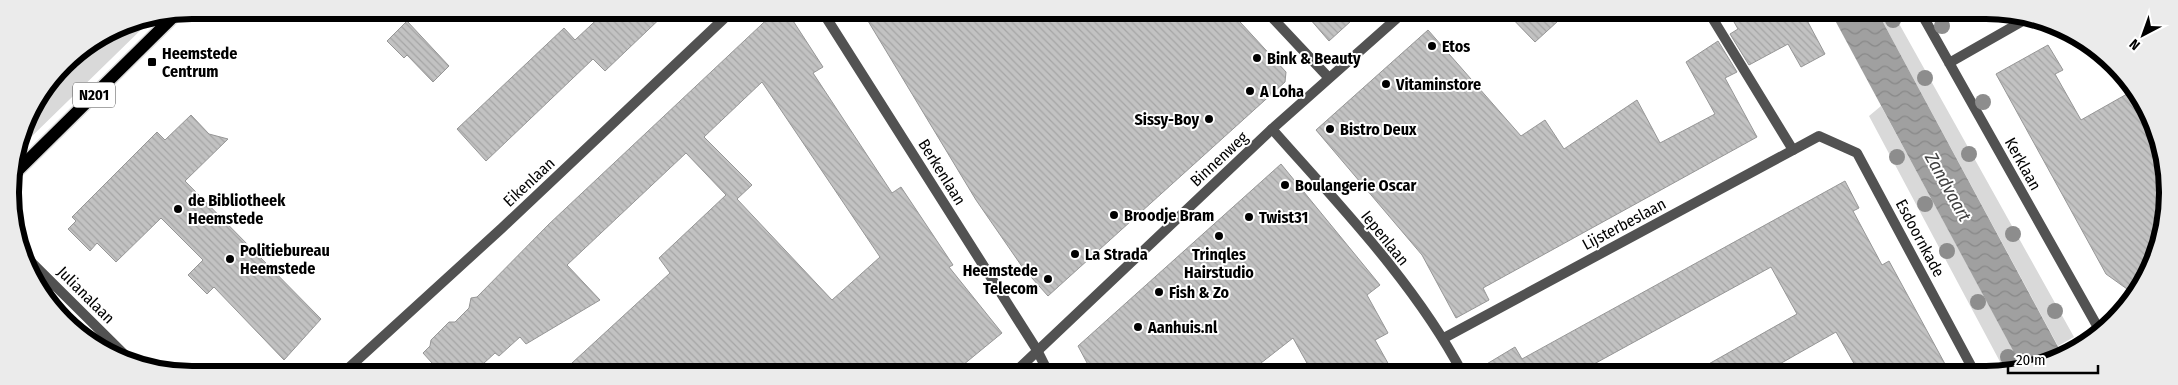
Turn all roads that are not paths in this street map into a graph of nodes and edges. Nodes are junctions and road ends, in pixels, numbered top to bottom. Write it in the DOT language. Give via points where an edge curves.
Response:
graph roads {
  1 [pos="724,19"];
  2 [pos="828,19"];
  3 [pos="1274,19"];
  4 [pos="1396,19"];
  5 [pos="1713,19"];
  6 [pos="1924,19"];
  7 [pos="169,21"];
  8 [pos="2020,22"];
  9 [pos="1949,63"];
  10 [pos="1328,77"];
  11 [pos="1272,129"];
  12 [pos="1819,136"];
  13 [pos="1793,150"];
  14 [pos="21,168"];
  15 [pos="36,267"];
  16 [pos="2097,325"];
  17 [pos="1444,338"];
  18 [pos="119,349"];
  19 [pos="1037,350"];
  20 [pos="351,366"];
  21 [pos="1021,366"];
  22 [pos="1045,366"];
  23 [pos="1459,366"];
  24 [pos="1971,366"];
  1 -- 20 [label="street, Eikenlaan"];
  2 -- 19 [label="street, Berkenlaan"];
  3 -- 10 [label="street"];
  4 -- 10 [label="street, Binnenweg"];
  5 -- 13 [label="street"];
  6 -- 9 [label="street, Kerklaan"];
  7 -- 14 [label="main road, N201"];
  8 -- 9 [label="street"];
  9 -- 16 [label="street, Kerklaan"];
  10 -- 11 [label="street, Binnenweg"];
  11 -- 17 [label="street, Iepenlaan" via="1375,246"];
  11 -- 19 [label="street, Binnenweg"];
  12 -- 13 [label="street, Lijsterbeslaan"];
  12 -- 24 [label="street, Esdoornkade" via="1857,153"];
  13 -- 17 [label="street, Lijsterbeslaan"];
  15 -- 18 [label="street, Julianalaan"];
  17 -- 23 [label="street, Iepenlaan"];
  19 -- 21 [label="street, Binnenweg"];
  19 -- 22 [label="street, Berkenlaan"];
}
